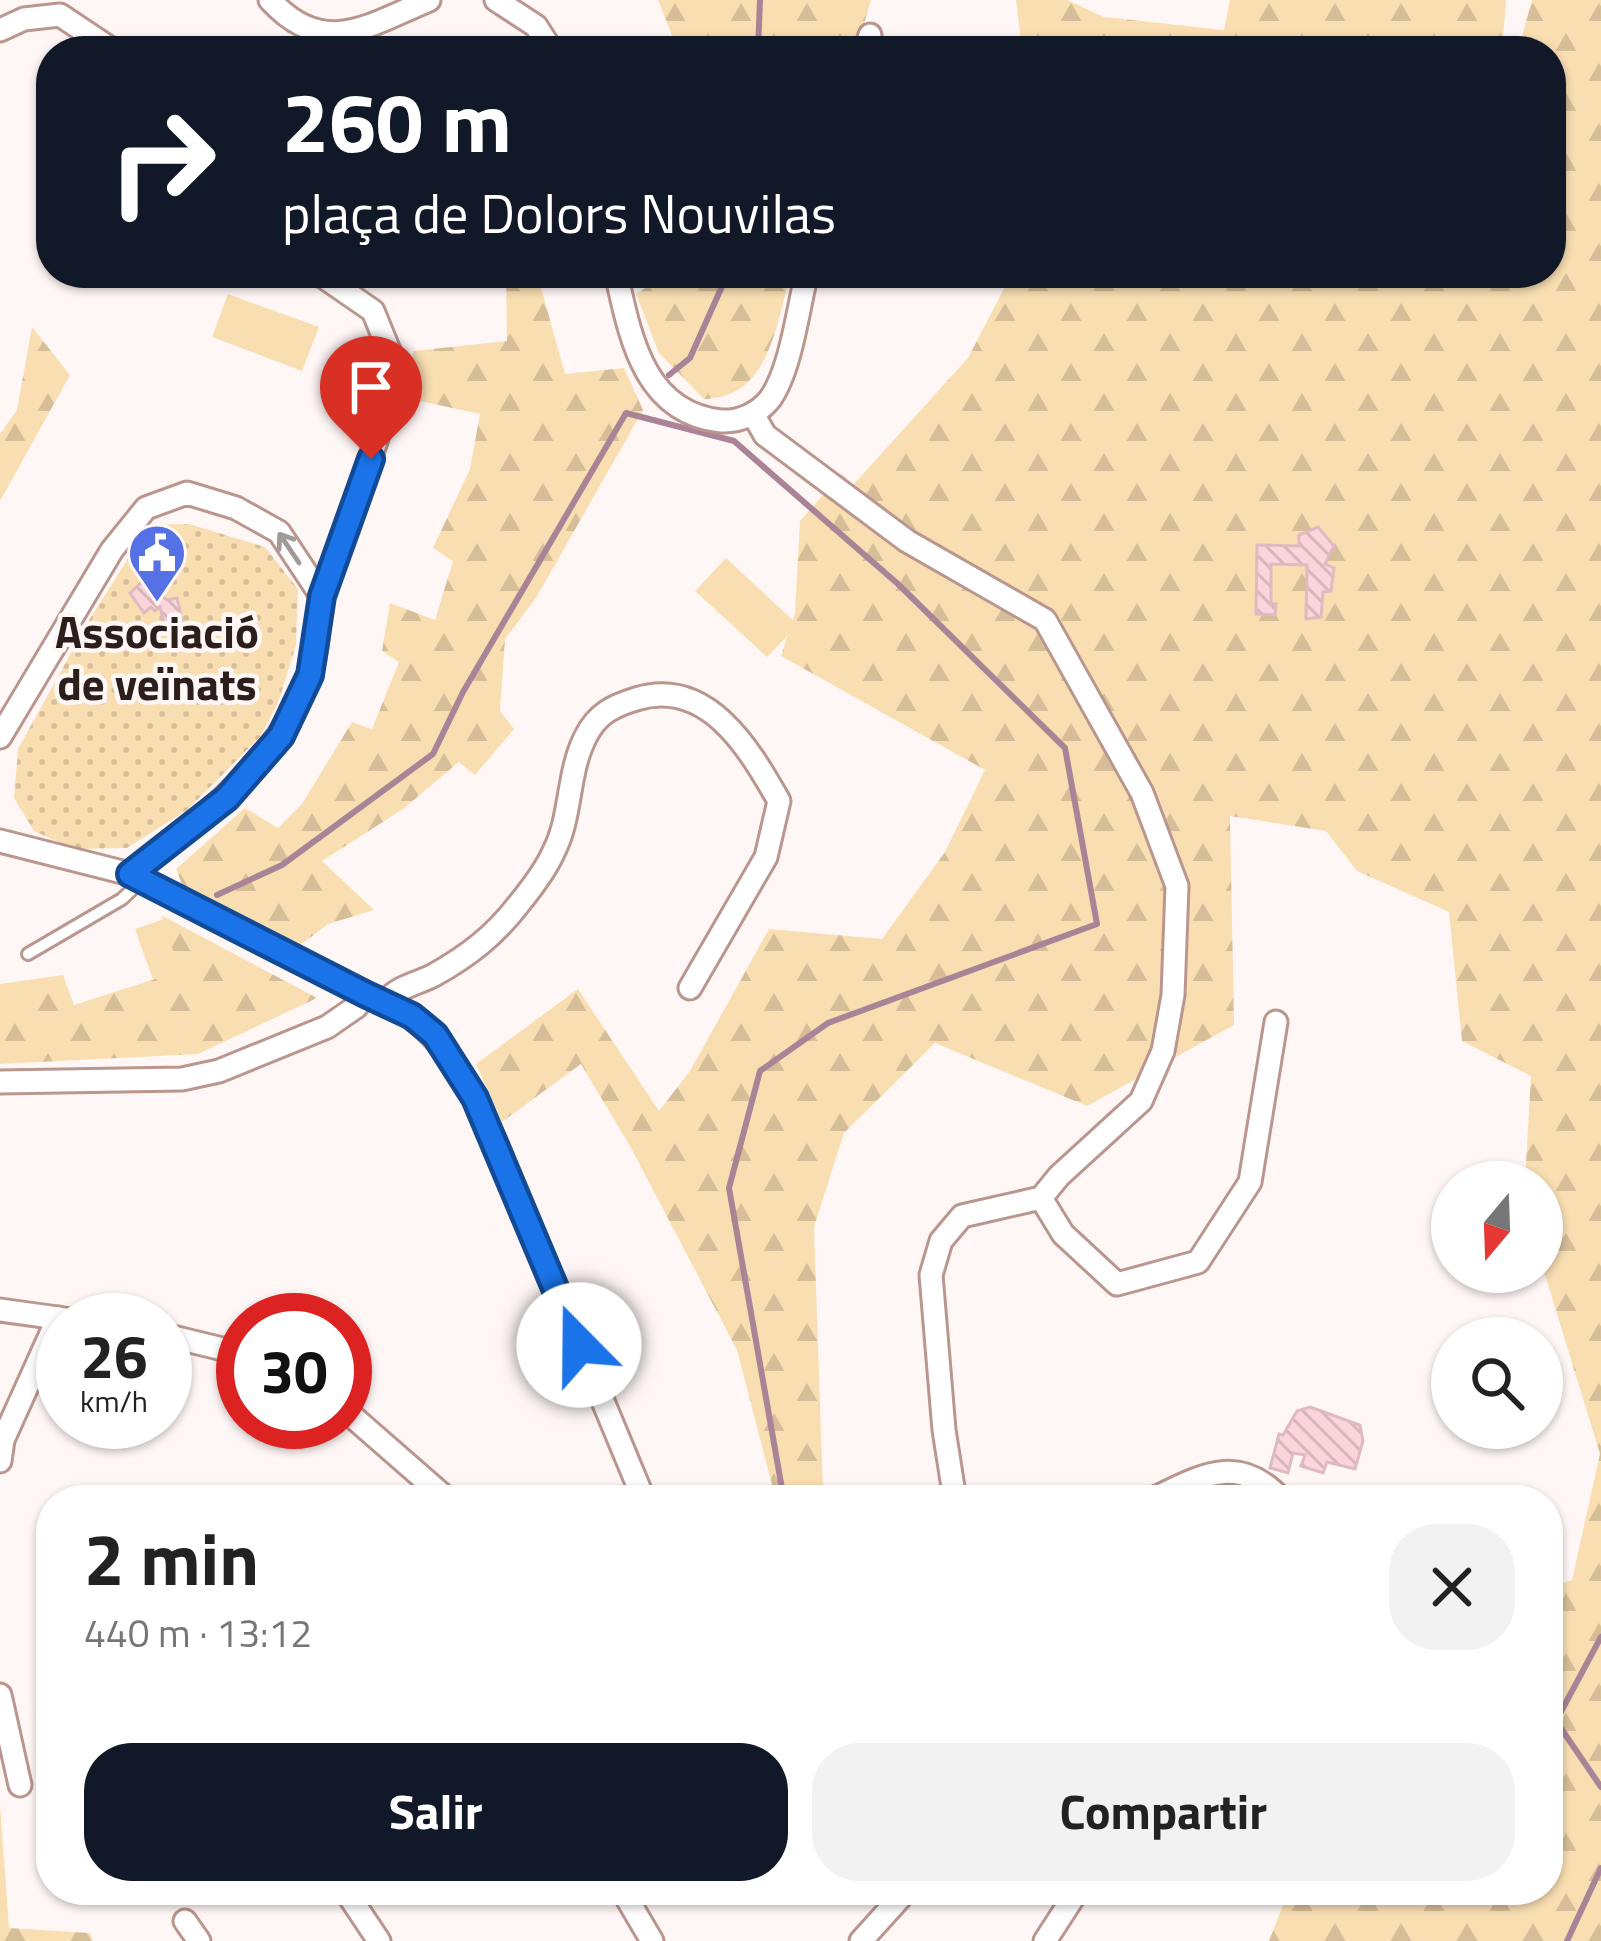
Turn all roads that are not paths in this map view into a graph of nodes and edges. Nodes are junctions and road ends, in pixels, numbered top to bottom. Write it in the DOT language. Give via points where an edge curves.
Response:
graph roads {
  1 [pos="271,0"];
  2 [pos="429,0"];
  3 [pos="496,0"];
  4 [pos="0,29"];
  5 [pos="92,36"];
  6 [pos="542,36"];
  7 [pos="340,288"];
  8 [pos="619,288"];
  9 [pos="803,288"];
  10 [pos="753,414"];
  11 [pos="322,596"];
  12 [pos="0,736"];
  13 [pos="0,817"];
  14 [pos="4,841"];
  15 [pos="136,877"];
  16 [pos="28,954"];
  17 [pos="690,988"];
  18 [pos="376,998"];
  19 [pos="1276,1022"];
  20 [pos="0,1082"];
  21 [pos="1041,1198"];
  22 [pos="0,1310"];
  23 [pos="36,1315"];
  24 [pos="36,1376"];
  25 [pos="372,1434"];
  26 [pos="0,1461"];
  27 [pos="431,1485"];
  28 [pos="638,1485"];
  29 [pos="953,1485"];
  30 [pos="1182,1485"];
  31 [pos="1268,1485"];
  32 [pos="0,1695"];
  33 [pos="20,1785"];
  34 [pos="355,1905"];
  35 [pos="631,1905"];
  36 [pos="894,1905"];
  37 [pos="1068,1905"];
  38 [pos="185,1921"];
  39 [pos="200,1941"];
  40 [pos="379,1941"];
  41 [pos="652,1941"];
  42 [pos="862,1941"];
  43 [pos="1045,1941"];
  1 -- 2 [label="street" via="319,34 358,32"];
  3 -- 6 [label="street"];
  4 -- 5 [label="street" via="60,14"];
  7 -- 11 [label="street" via="373,311 399,375"];
  8 -- 10 [label="street" via="646,376 684,410 709,420"];
  9 -- 10 [label="street" via="780,379"];
  10 -- 21 [label="street" via="765,435 907,541 1045,620 1142,793 1177,886 1163,1051 1141,1101"];
  11 -- 12 [label="street, one-way" via="279,532 236,508 187,493 146,508"];
  11 -- 15 [label="street" via="310,675 281,736 227,798"];
  13 -- 14 [label="street"];
  14 -- 15 [label="street"];
  15 -- 16 [label="lane" via="122,898"];
  15 -- 18 [label="street"];
  17 -- 18 [label="street" via="766,857 779,801 748,747 702,704 651,694 609,707 586,734 556,849 490,940"];
  18 -- 20 [label="street" via="219,1071"];
  18 -- 28 [label="street" via="435,1035 475,1098"];
  19 -- 21 [label="street" via="1250,1182 1198,1262 1117,1284 1063,1234"];
  21 -- 29 [label="street" via="962,1216 941,1241 931,1275"];
  22 -- 23 [label="street"];
  24 -- 26 [label="street"];
  25 -- 27 [label="street"];
  30 -- 31 [label="street" via="1239,1470"];
  32 -- 33 [label="street"];
  34 -- 40 [label="street"];
  35 -- 41 [label="street"];
  36 -- 42 [label="street"];
  37 -- 43 [label="street"];
  38 -- 39 [label="street"];
}
